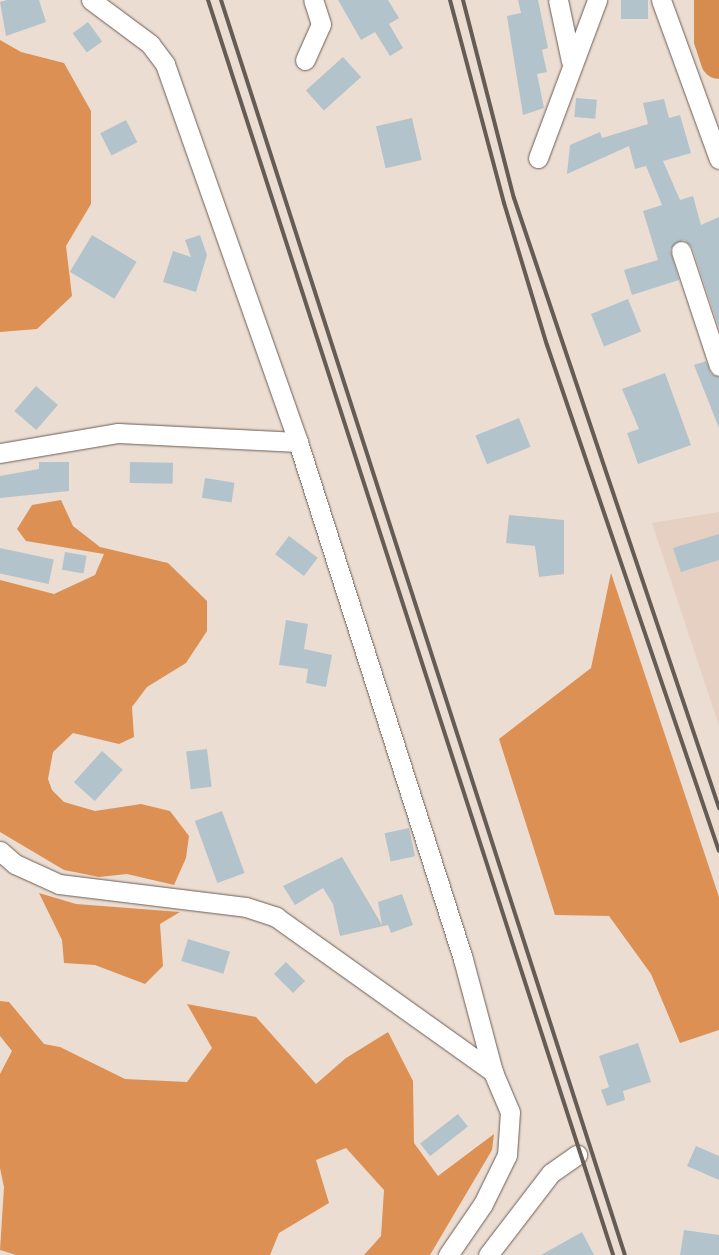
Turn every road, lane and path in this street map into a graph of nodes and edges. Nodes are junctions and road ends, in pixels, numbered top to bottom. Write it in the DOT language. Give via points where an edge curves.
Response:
graph roads {
  1 [pos="91,0"];
  2 [pos="313,0"];
  3 [pos="558,0"];
  4 [pos="597,0"];
  5 [pos="660,0"];
  6 [pos="306,60"];
  7 [pos="571,61"];
  8 [pos="538,158"];
  9 [pos="719,159"];
  10 [pos="681,251"];
  11 [pos="719,366"];
  12 [pos="298,442"];
  13 [pos="0,453"];
  14 [pos="0,852"];
  15 [pos="493,1072"];
  16 [pos="577,1155"];
  17 [pos="448,1255"];
  18 [pos="488,1255"];
  1 -- 12 [label="street" via="150,44 165,64"];
  2 -- 6 [label="street" via="321,24"];
  3 -- 7 [label="street"];
  4 -- 7 [label="street"];
  5 -- 9 [label="street"];
  7 -- 8 [label="street"];
  10 -- 11 [label="street"];
  12 -- 13 [label="street" via="118,434"];
  12 -- 15 [label="street" via="463,959"];
  14 -- 15 [label="street" via="15,864 59,884 246,908 276,916"];
  15 -- 17 [label="street" via="510,1112 507,1155 483,1204"];
  16 -- 18 [label="street" via="551,1173"];
}
